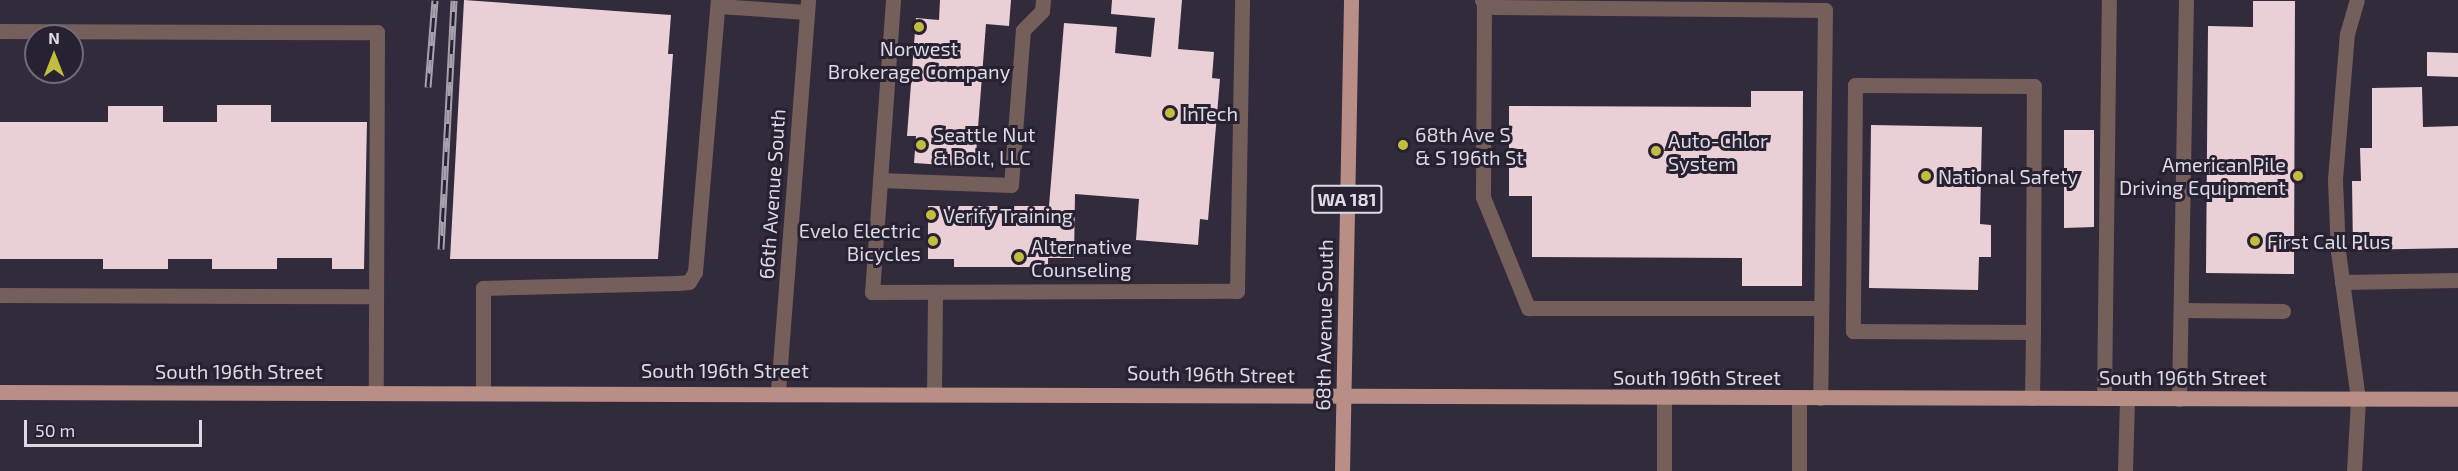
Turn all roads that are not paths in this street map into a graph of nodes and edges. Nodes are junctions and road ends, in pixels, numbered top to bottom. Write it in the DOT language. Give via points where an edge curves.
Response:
graph roads {
  1 [pos="893,0"];
  2 [pos="1043,0"];
  3 [pos="1242,0"];
  4 [pos="1351,0"];
  5 [pos="1483,0"];
  6 [pos="2109,0"];
  7 [pos="2186,0"];
  8 [pos="2357,0"];
  9 [pos="718,3"];
  10 [pos="808,6"];
  11 [pos="0,31"];
  12 [pos="880,180"];
  13 [pos="2458,280"];
  14 [pos="2342,282"];
  15 [pos="935,292"];
  16 [pos="0,296"];
  17 [pos="376,296"];
  18 [pos="1821,308"];
  19 [pos="2182,310"];
  20 [pos="2283,311"];
  21 [pos="2033,332"];
  22 [pos="483,391"];
  23 [pos="778,391"];
  24 [pos="0,392"];
  25 [pos="376,392"];
  26 [pos="934,392"];
  27 [pos="1344,397"];
  28 [pos="1664,398"];
  29 [pos="1799,398"];
  30 [pos="1820,398"];
  31 [pos="2032,398"];
  32 [pos="2104,398"];
  33 [pos="2127,398"];
  34 [pos="2179,399"];
  35 [pos="2358,399"];
  36 [pos="2458,399"];
  37 [pos="1342,471"];
  38 [pos="1664,471"];
  39 [pos="1799,471"];
  40 [pos="2125,471"];
  41 [pos="2354,471"];
  1 -- 12 [label="street"];
  2 -- 12 [label="street" via="1041,11 1023,30 1011,184"];
  3 -- 15 [label="street" via="1236,291"];
  4 -- 27 [label="main road, 68th Avenue South / WA 181"];
  5 -- 18 [label="street" via="1483,197 1528,308"];
  5 -- 18 [label="street" via="1495,7 1825,10"];
  6 -- 32 [label="street"];
  7 -- 19 [label="street"];
  8 -- 14 [label="street" via="2347,34 2335,178"];
  9 -- 10 [label="street"];
  9 -- 22 [label="street" via="695,272 689,282 483,288"];
  10 -- 23 [label="street, 66th Avenue South"];
  11 -- 17 [label="street" via="377,32"];
  12 -- 15 [label="street" via="872,292"];
  13 -- 14 [label="street"];
  14 -- 35 [label="street"];
  15 -- 26 [label="street"];
  16 -- 17 [label="street"];
  17 -- 25 [label="street"];
  18 -- 30 [label="street"];
  19 -- 20 [label="street"];
  19 -- 34 [label="street"];
  21 -- 21 [label="street" via="2034,86 1855,85 1853,331"];
  21 -- 31 [label="street"];
  22 -- 23 [label="main road, South 196th Street"];
  22 -- 25 [label="main road, South 196th Street"];
  23 -- 26 [label="main road, South 196th Street"];
  24 -- 25 [label="main road, South 196th Street"];
  26 -- 27 [label="main road, South 196th Street"];
  27 -- 28 [label="main road, South 196th Street"];
  27 -- 37 [label="main road, 68th Avenue South / WA 181"];
  28 -- 29 [label="main road, South 196th Street"];
  28 -- 38 [label="street"];
  29 -- 30 [label="main road, South 196th Street"];
  29 -- 39 [label="street"];
  30 -- 31 [label="main road, South 196th Street"];
  31 -- 32 [label="main road, South 196th Street"];
  32 -- 33 [label="main road, South 196th Street"];
  33 -- 34 [label="main road, South 196th Street"];
  33 -- 40 [label="street"];
  34 -- 35 [label="main road, South 196th Street"];
  35 -- 36 [label="main road, South 196th Street"];
  35 -- 41 [label="street"];
}
